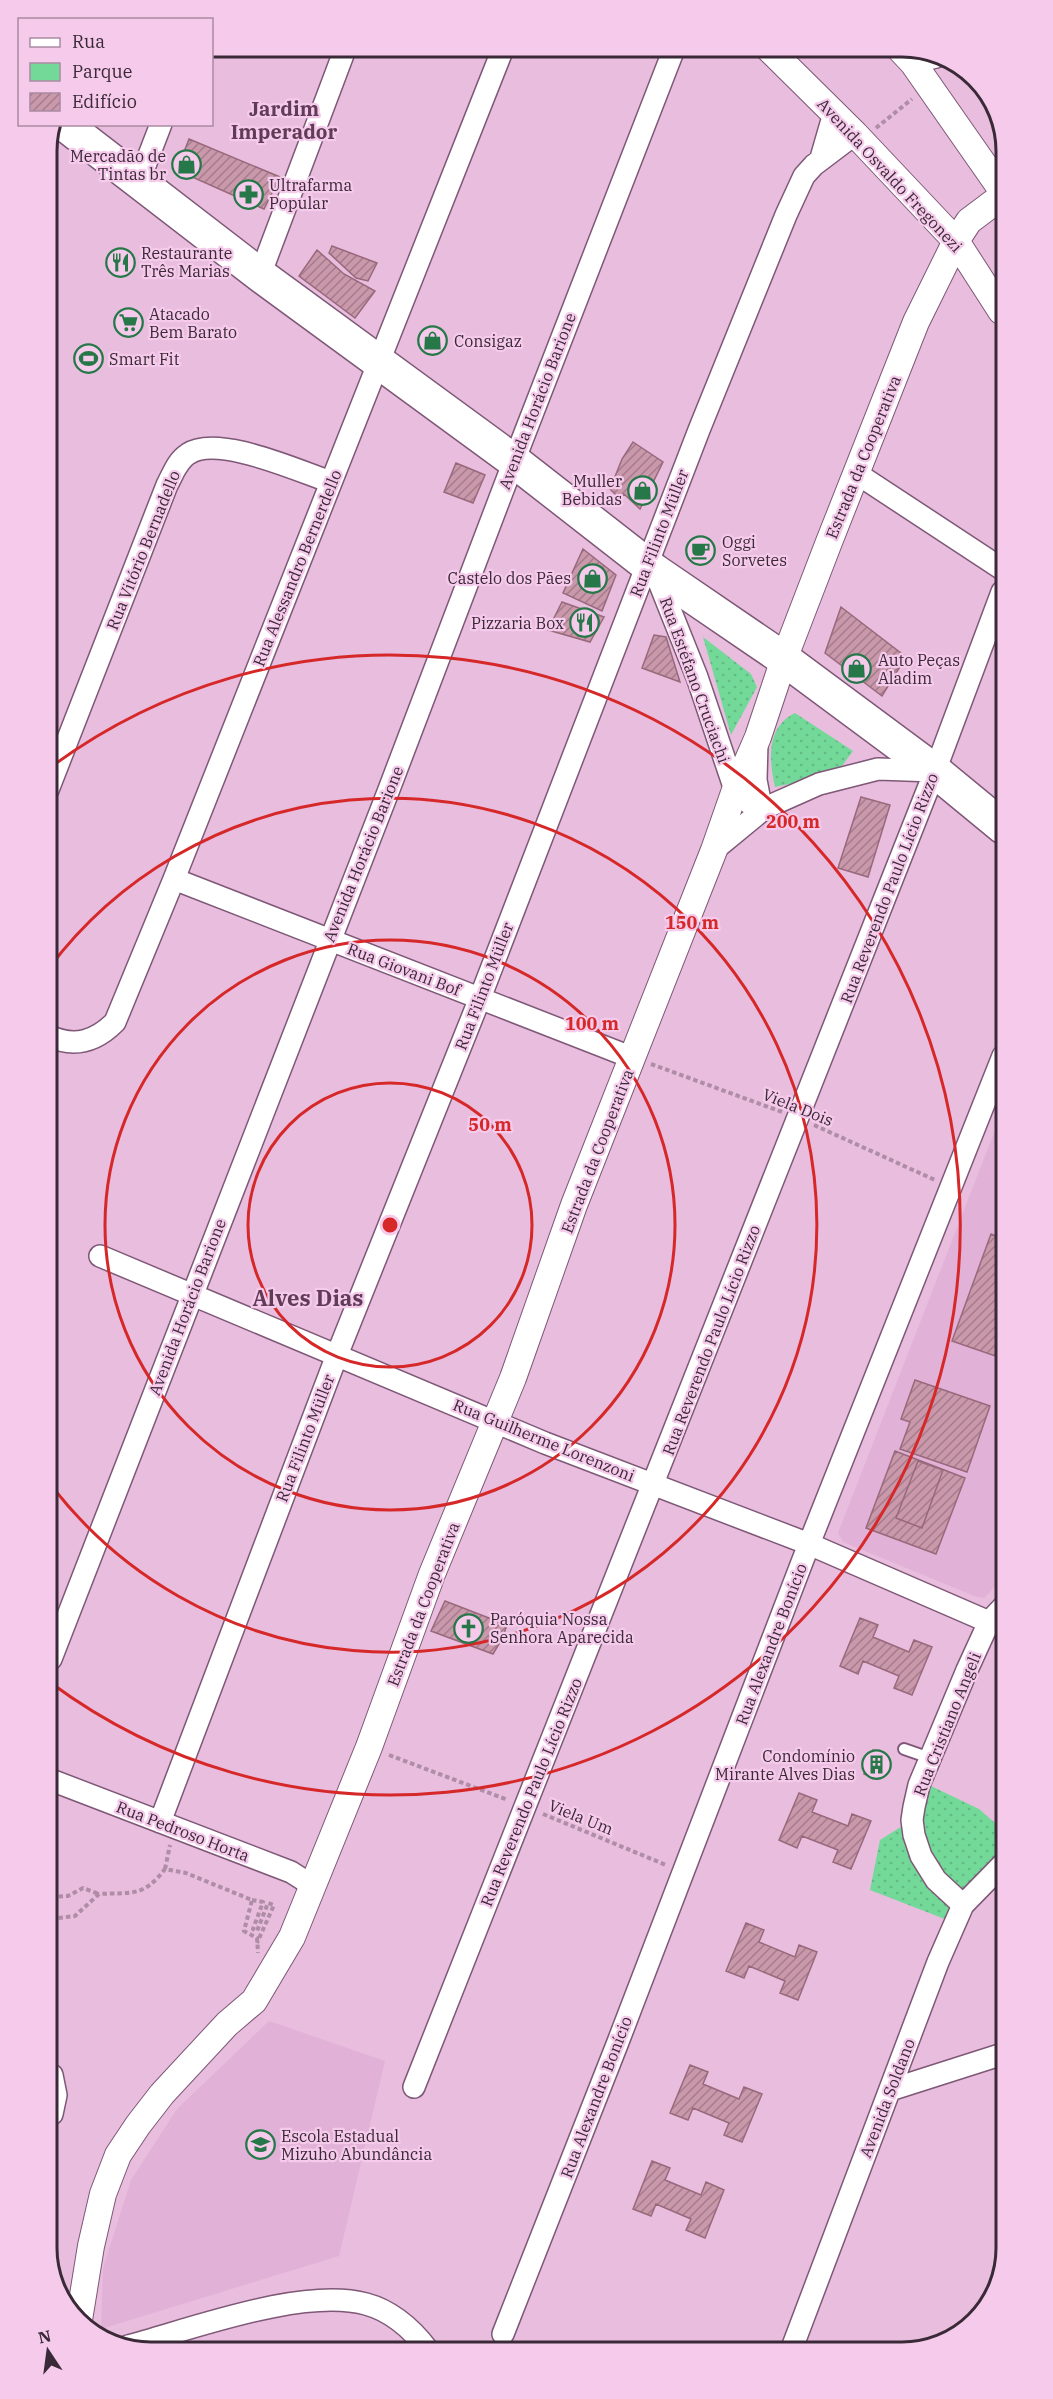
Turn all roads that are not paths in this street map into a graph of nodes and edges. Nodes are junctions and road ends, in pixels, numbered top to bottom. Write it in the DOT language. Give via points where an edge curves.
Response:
graph roads {
  1 [pos="342,57"];
  2 [pos="500,57"];
  3 [pos="671,57"];
  4 [pos="777,57"];
  5 [pos="918,59"];
  6 [pos="834,113"];
  7 [pos="67,126"];
  8 [pos="160,126"];
  9 [pos="864,132"];
  10 [pos="821,158"];
  11 [pos="139,181"];
  12 [pos="996,181"];
  13 [pos="996,201"];
  14 [pos="956,241"];
  15 [pos="260,275"];
  16 [pos="996,303"];
  17 [pos="379,361"];
  18 [pos="514,461"];
  19 [pos="856,473"];
  20 [pos="331,482"];
  21 [pos="996,565"];
  22 [pos="651,568"];
  23 [pos="996,608"];
  24 [pos="784,659"];
  25 [pos="758,737"];
  26 [pos="57,767"];
  27 [pos="935,771"];
  28 [pos="735,790"];
  29 [pos="763,807"];
  30 [pos="996,821"];
  31 [pos="714,850"];
  32 [pos="174,879"];
  33 [pos="329,940"];
  34 [pos="480,998"];
  35 [pos="57,1038"];
  36 [pos="633,1058"];
  37 [pos="996,1074"];
  38 [pos="100,1256"];
  39 [pos="192,1295"];
  40 [pos="337,1355"];
  41 [pos="495,1420"];
  42 [pos="655,1483"];
  43 [pos="809,1544"];
  44 [pos="996,1615"];
  45 [pos="989,1622"];
  46 [pos="57,1644"];
  47 [pos="904,1749"];
  48 [pos="930,1758"];
  49 [pos="57,1782"];
  50 [pos="160,1822"];
  51 [pos="996,1871"];
  52 [pos="314,1886"];
  53 [pos="963,1905"];
  54 [pos="996,2056"];
  55 [pos="414,2087"];
  56 [pos="890,2090"];
  57 [pos="81,2311"];
  58 [pos="503,2334"];
  59 [pos="144,2342"];
  60 [pos="422,2342"];
  61 [pos="794,2342"];
  1 -- 15 [label="street"];
  2 -- 17 [label="street, Rua Alessandro Bernerdello"];
  3 -- 18 [label="street, Avenida Horácio Barione"];
  4 -- 6 [label="street, Avenida Osvaldo Fregonezi"];
  5 -- 12 [label="street"];
  6 -- 9 [label="street, Avenida Osvaldo Fregonezi"];
  6 -- 10 [label="street, Rua Filinto Müller"];
  7 -- 11 [label="main road"];
  8 -- 11 [label="street"];
  9 -- 10 [label="street, Rua Filinto Müller"];
  9 -- 14 [label="street, Avenida Osvaldo Fregonezi"];
  10 -- 22 [label="street, Rua Filinto Müller" via="804,176 786,215"];
  11 -- 15 [label="main road"];
  13 -- 14 [label="street, Estrada da Cooperativa" via="969,222"];
  14 -- 16 [label="street, Avenida Osvaldo Fregonezi"];
  14 -- 19 [label="street, Estrada da Cooperativa" via="916,322"];
  15 -- 17 [label="main road"];
  17 -- 18 [label="main road"];
  17 -- 20 [label="street, Rua Alessandro Bernerdello"];
  18 -- 22 [label="main road"];
  18 -- 33 [label="street, Avenida Horácio Barione"];
  19 -- 21 [label="street"];
  19 -- 24 [label="street, Estrada da Cooperativa"];
  20 -- 26 [label="street, Rua Vitório Bernadello" via="232,448 198,448 182,459 167,485"];
  20 -- 32 [label="street, Rua Alessandro Bernerdello"];
  22 -- 24 [label="main road"];
  22 -- 28 [label="street, Rua Estéfano Cruciachi" via="697,677"];
  22 -- 34 [label="street, Rua Filinto Müller"];
  23 -- 27 [label="street, Rua Reverendo Paulo Lício Rizzo"];
  24 -- 25 [label="street, Estrada da Cooperativa"];
  24 -- 27 [label="main road"];
  25 -- 28 [label="street, Estrada da Cooperativa"];
  25 -- 29 [label="street, Estrada da Cooperativa" via="756,780"];
  27 -- 29 [label="street" via="878,770 852,774"];
  27 -- 30 [label="main road"];
  27 -- 42 [label="street, Rua Reverendo Paulo Lício Rizzo"];
  28 -- 29 [label="street"];
  28 -- 31 [label="street, Estrada da Cooperativa"];
  29 -- 31 [label="street, Estrada da Cooperativa"];
  31 -- 36 [label="street, Estrada da Cooperativa"];
  32 -- 33 [label="street, Rua Giovani Bof"];
  32 -- 35 [label="street, Rua Alessandro Bernerdello" via="115,1022 97,1037 74,1042"];
  33 -- 34 [label="street, Rua Giovani Bof"];
  33 -- 39 [label="street, Avenida Horácio Barione"];
  34 -- 36 [label="street, Rua Giovani Bof"];
  34 -- 40 [label="street, Rua Filinto Müller"];
  36 -- 41 [label="street, Estrada da Cooperativa"];
  37 -- 43 [label="street, Rua Alexandre Bonício"];
  38 -- 39 [label="street, Rua Guilherme Lorenzoni"];
  39 -- 40 [label="street, Rua Guilherme Lorenzoni"];
  39 -- 46 [label="street, Avenida Horácio Barione"];
  40 -- 41 [label="street, Rua Guilherme Lorenzoni"];
  40 -- 50 [label="street, Rua Filinto Müller"];
  41 -- 42 [label="street, Rua Guilherme Lorenzoni" via="545,1443"];
  41 -- 52 [label="street, Estrada da Cooperativa"];
  42 -- 43 [label="street, Rua Guilherme Lorenzoni"];
  42 -- 55 [label="street, Rua Reverendo Paulo Lício Rizzo"];
  43 -- 45 [label="street, Rua Guilherme Lorenzoni"];
  43 -- 58 [label="street, Rua Alexandre Bonício"];
  44 -- 45 [label="street, Rua Cristiano Angeli"];
  45 -- 48 [label="street, Rua Cristiano Angeli"];
  47 -- 48 [label="lane"];
  48 -- 53 [label="street, Rua Cristiano Angeli" via="914,1807 914,1835 936,1880"];
  49 -- 50 [label="street, Rua Pedroso Horta"];
  50 -- 52 [label="street, Rua Pedroso Horta" via="291,1872"];
  51 -- 53 [label="street, Avenida Soldano"];
  52 -- 57 [label="street, Estrada da Cooperativa" via="292,1937 254,2001 227,2024 162,2094 118,2155 103,2194"];
  53 -- 56 [label="street, Avenida Soldano"];
  54 -- 56 [label="street"];
  56 -- 61 [label="street, Avenida Soldano"];
  59 -- 60 [label="street" via="280,2305 327,2301 366,2304 394,2317"];
}
